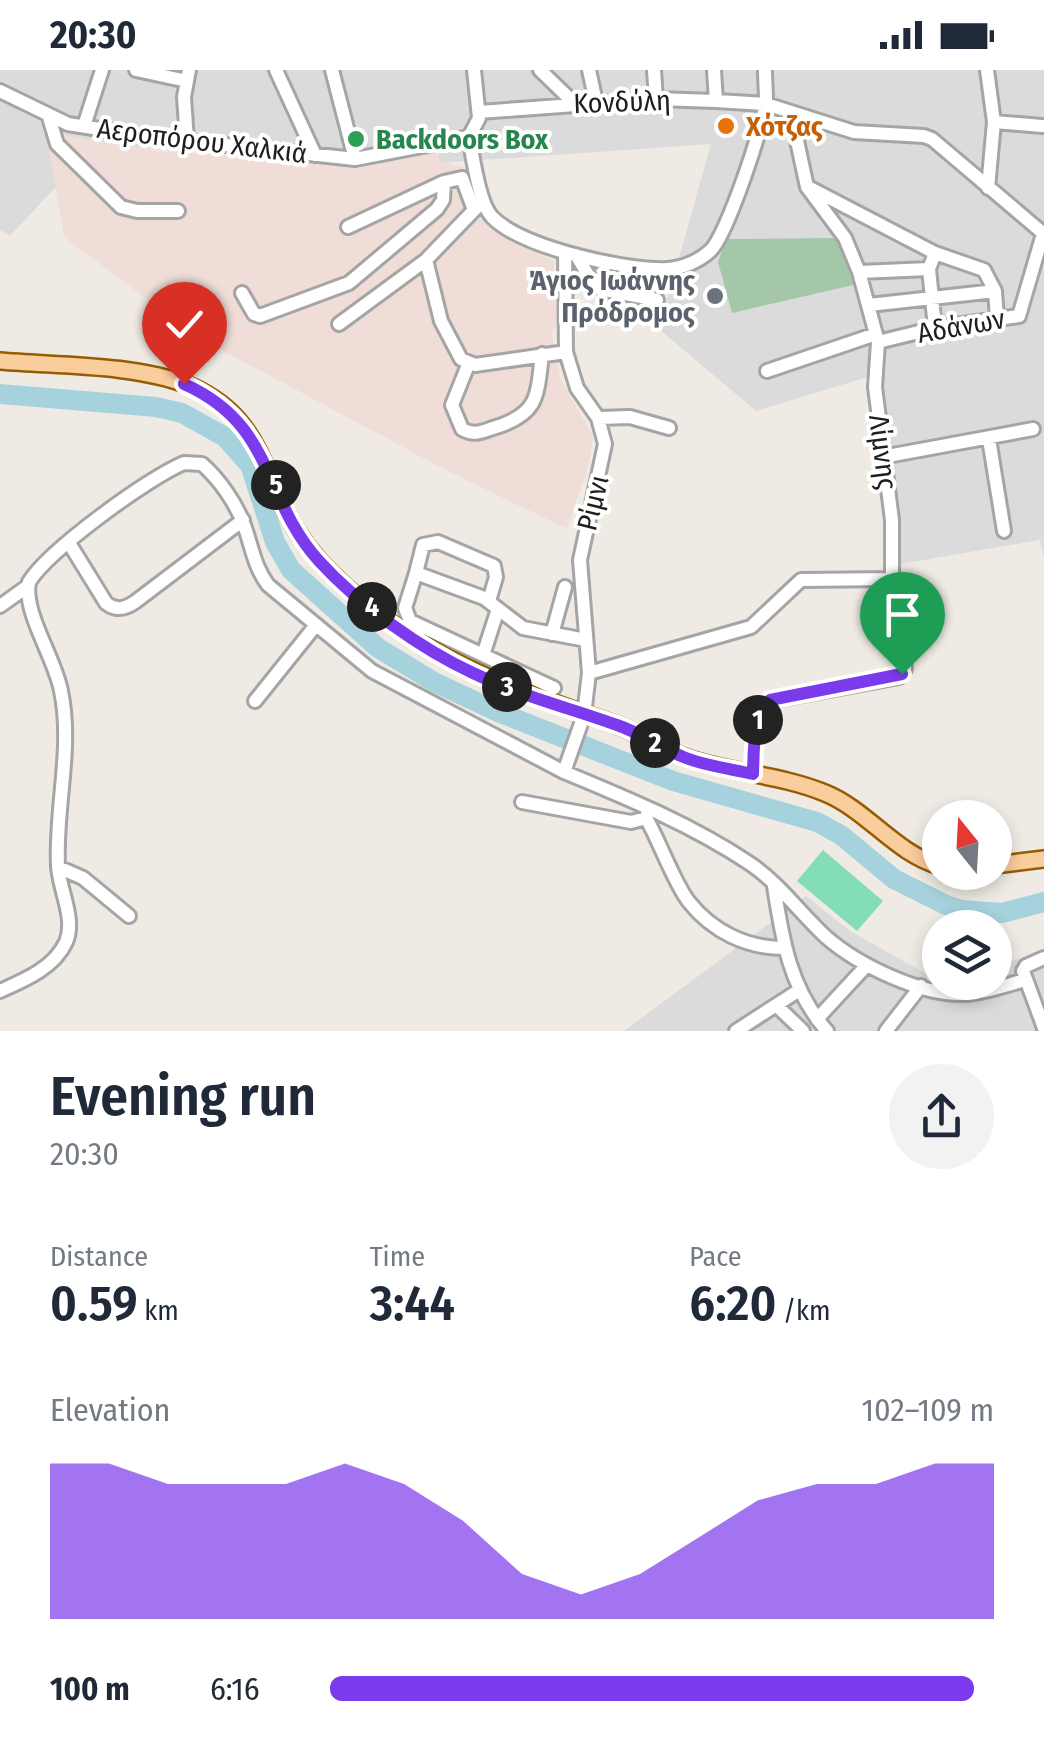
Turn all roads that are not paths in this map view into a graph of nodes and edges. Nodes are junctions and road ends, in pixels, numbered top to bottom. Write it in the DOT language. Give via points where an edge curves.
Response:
graph roads {
  1 [pos="102,70"];
  2 [pos="136,70"];
  3 [pos="276,70"];
  4 [pos="332,70"];
  5 [pos="474,70"];
  6 [pos="540,70"];
  7 [pos="589,70"];
  8 [pos="654,70"];
  9 [pos="714,70"];
  10 [pos="765,70"];
  11 [pos="987,70"];
  12 [pos="188,75"];
  13 [pos="0,92"];
  14 [pos="656,99"];
  15 [pos="716,101"];
  16 [pos="596,102"];
  17 [pos="574,104"];
  18 [pos="766,104"];
  19 [pos="480,112"];
  20 [pos="791,113"];
  21 [pos="49,117"];
  22 [pos="994,122"];
  23 [pos="84,126"];
  24 [pos="1042,126"];
  25 [pos="468,138"];
  26 [pos="187,141"];
  27 [pos="315,154"];
  28 [pos="355,158"];
  29 [pos="444,182"];
  30 [pos="808,187"];
  31 [pos="988,188"];
  32 [pos="478,205"];
  33 [pos="178,210"];
  34 [pos="348,226"];
  35 [pos="1043,234"];
  36 [pos="936,253"];
  37 [pos="570,254"];
  38 [pos="426,260"];
  39 [pos="929,269"];
  40 [pos="859,272"];
  41 [pos="994,291"];
  42 [pos="242,293"];
  43 [pos="933,295"];
  44 [pos="657,300"];
  45 [pos="869,305"];
  46 [pos="997,318"];
  47 [pos="340,324"];
  48 [pos="935,328"];
  49 [pos="877,338"];
  50 [pos="566,352"];
  51 [pos="542,354"];
  52 [pos="0,361"];
  53 [pos="468,364"];
  54 [pos="766,372"];
  55 [pos="598,418"];
  56 [pos="669,428"];
  57 [pos="1033,429"];
  58 [pos="989,439"];
  59 [pos="882,457"];
  60 [pos="243,520"];
  61 [pos="1004,531"];
  62 [pos="69,543"];
  63 [pos="416,573"];
  64 [pos="892,579"];
  65 [pos="28,586"];
  66 [pos="565,586"];
  67 [pos="494,605"];
  68 [pos="0,606"];
  69 [pos="316,625"];
  70 [pos="552,634"];
  71 [pos="586,640"];
  72 [pos="483,656"];
  73 [pos="589,672"];
  74 [pos="554,688"];
  75 [pos="255,701"];
  76 [pos="582,723"];
  77 [pos="567,765"];
  78 [pos="753,774"];
  79 [pos="522,802"];
  80 [pos="647,814"];
  81 [pos="922,858"];
  82 [pos="1044,859"];
  83 [pos="1012,863"];
  84 [pos="58,867"];
  85 [pos="773,883"];
  86 [pos="130,916"];
  87 [pos="784,948"];
  88 [pos="1044,958"];
  89 [pos="868,965"];
  90 [pos="1025,980"];
  91 [pos="921,986"];
  92 [pos="798,990"];
  93 [pos="0,991"];
  94 [pos="778,1006"];
  95 [pos="816,1019"];
  96 [pos="1044,1028"];
  97 [pos="736,1031"];
  98 [pos="803,1031"];
  99 [pos="827,1031"];
  100 [pos="886,1031"];
  1 -- 23 [label="street"];
  2 -- 12 [label="street"];
  3 -- 27 [label="street"];
  4 -- 28 [label="street"];
  5 -- 19 [label="street"];
  6 -- 17 [label="street"];
  7 -- 16 [label="street"];
  8 -- 14 [label="street"];
  9 -- 15 [label="street"];
  10 -- 18 [label="street"];
  11 -- 22 [label="street"];
  12 -- 26 [label="street"];
  13 -- 21 [label="street, Αεροπόρου Χαλκιά"];
  14 -- 15 [label="street, Κονδύλη"];
  14 -- 16 [label="street, Κονδύλη"];
  15 -- 18 [label="street, Κονδύλη"];
  16 -- 17 [label="street, Κονδύλη"];
  17 -- 19 [label="street, Κονδύλη"];
  18 -- 20 [label="street, Κονδύλη"];
  18 -- 37 [label="street" via="728,224 710,252 666,269"];
  19 -- 25 [label="street"];
  20 -- 30 [label="street, Λίμνης"];
  20 -- 31 [label="street, Κονδύλη" via="854,132 932,138"];
  21 -- 23 [label="street, Αεροπόρου Χαλκιά"];
  21 -- 33 [label="street" via="58,144 120,206"];
  22 -- 24 [label="street"];
  22 -- 31 [label="street"];
  23 -- 26 [label="street, Αεροπόρου Χαλκιά"];
  25 -- 28 [label="street, Αεροπόρου Χαλκιά"];
  25 -- 32 [label="street"];
  26 -- 27 [label="street, Αεροπόρου Χαλκιά"];
  27 -- 28 [label="street, Αεροπόρου Χαλκιά"];
  29 -- 32 [label="street" via="462,178"];
  29 -- 34 [label="street"];
  29 -- 42 [label="street" via="437,209 349,283 260,316"];
  30 -- 36 [label="street"];
  30 -- 40 [label="street, Λίμνης"];
  31 -- 35 [label="street, Κονδύλη"];
  32 -- 37 [label="street"];
  32 -- 38 [label="street"];
  35 -- 46 [label="street, Αδάνων" via="1021,314"];
  36 -- 39 [label="street"];
  36 -- 41 [label="street" via="984,270"];
  37 -- 44 [label="street" via="600,288"];
  37 -- 50 [label="street, Ρίμνι"];
  38 -- 47 [label="street"];
  38 -- 53 [label="street" via="441,321"];
  39 -- 40 [label="street"];
  39 -- 43 [label="street"];
  40 -- 45 [label="street, Λίμνης"];
  41 -- 43 [label="street"];
  41 -- 46 [label="street"];
  43 -- 45 [label="street"];
  43 -- 48 [label="street"];
  45 -- 49 [label="street, Λίμνης"];
  46 -- 48 [label="street, Αδάνων"];
  48 -- 49 [label="street, Αδάνων"];
  49 -- 54 [label="street, Αδάνων"];
  49 -- 59 [label="street, Λίμνης"];
  50 -- 51 [label="street"];
  50 -- 55 [label="street, Ρίμνι" via="573,378"];
  51 -- 53 [label="street"];
  51 -- 53 [label="street" via="530,410 474,434 462,429 452,405"];
  52 -- 76 [label="main road" via="160,376 209,396 247,430 297,532 343,584 401,630 471,672"];
  55 -- 56 [label="street" via="630,417"];
  55 -- 71 [label="street, Ρίμνι" via="604,457 580,560"];
  57 -- 58 [label="street"];
  58 -- 59 [label="street"];
  58 -- 61 [label="street"];
  59 -- 64 [label="street, Λίμνης"];
  60 -- 62 [label="street" via="217,479 192,461 175,466"];
  60 -- 62 [label="street" via="122,608 104,599"];
  60 -- 69 [label="street" via="268,586"];
  62 -- 65 [label="street"];
  63 -- 67 [label="street"];
  63 -- 67 [label="street" via="423,545 438,542 494,566"];
  63 -- 72 [label="street" via="405,608 410,621"];
  64 -- 73 [label="street" via="801,580 751,627"];
  64 -- 78 [label="street, Λίμνης" via="902,674 770,700 754,736"];
  65 -- 68 [label="street"];
  65 -- 84 [label="street" via="64,712"];
  66 -- 70 [label="street"];
  67 -- 70 [label="street" via="523,628"];
  67 -- 72 [label="street"];
  69 -- 75 [label="street"];
  69 -- 77 [label="street" via="372,670"];
  70 -- 71 [label="street"];
  71 -- 73 [label="street, Ρίμνι"];
  72 -- 74 [label="street"];
  73 -- 76 [label="street, Ρίμνι"];
  76 -- 77 [label="street, Ρίμνι"];
  76 -- 78 [label="main road" via="621,726 690,760"];
  77 -- 80 [label="street"];
  78 -- 81 [label="main road" via="826,793"];
  79 -- 80 [label="street" via="624,821"];
  80 -- 85 [label="street" via="744,860"];
  80 -- 87 [label="street" via="688,901 749,946"];
  82 -- 83 [label="main road"];
  84 -- 86 [label="street"];
  84 -- 93 [label="street" via="66,940 36,974"];
  85 -- 87 [label="street"];
  85 -- 89 [label="street" via="826,937"];
  87 -- 92 [label="street"];
  88 -- 90 [label="street" via="1026,966"];
  89 -- 91 [label="street"];
  89 -- 95 [label="street"];
  90 -- 91 [label="street" via="962,994"];
  90 -- 96 [label="street"];
  91 -- 100 [label="street"];
  92 -- 94 [label="street"];
  92 -- 95 [label="street"];
  94 -- 97 [label="street"];
  94 -- 98 [label="street"];
  95 -- 99 [label="street"];
}
